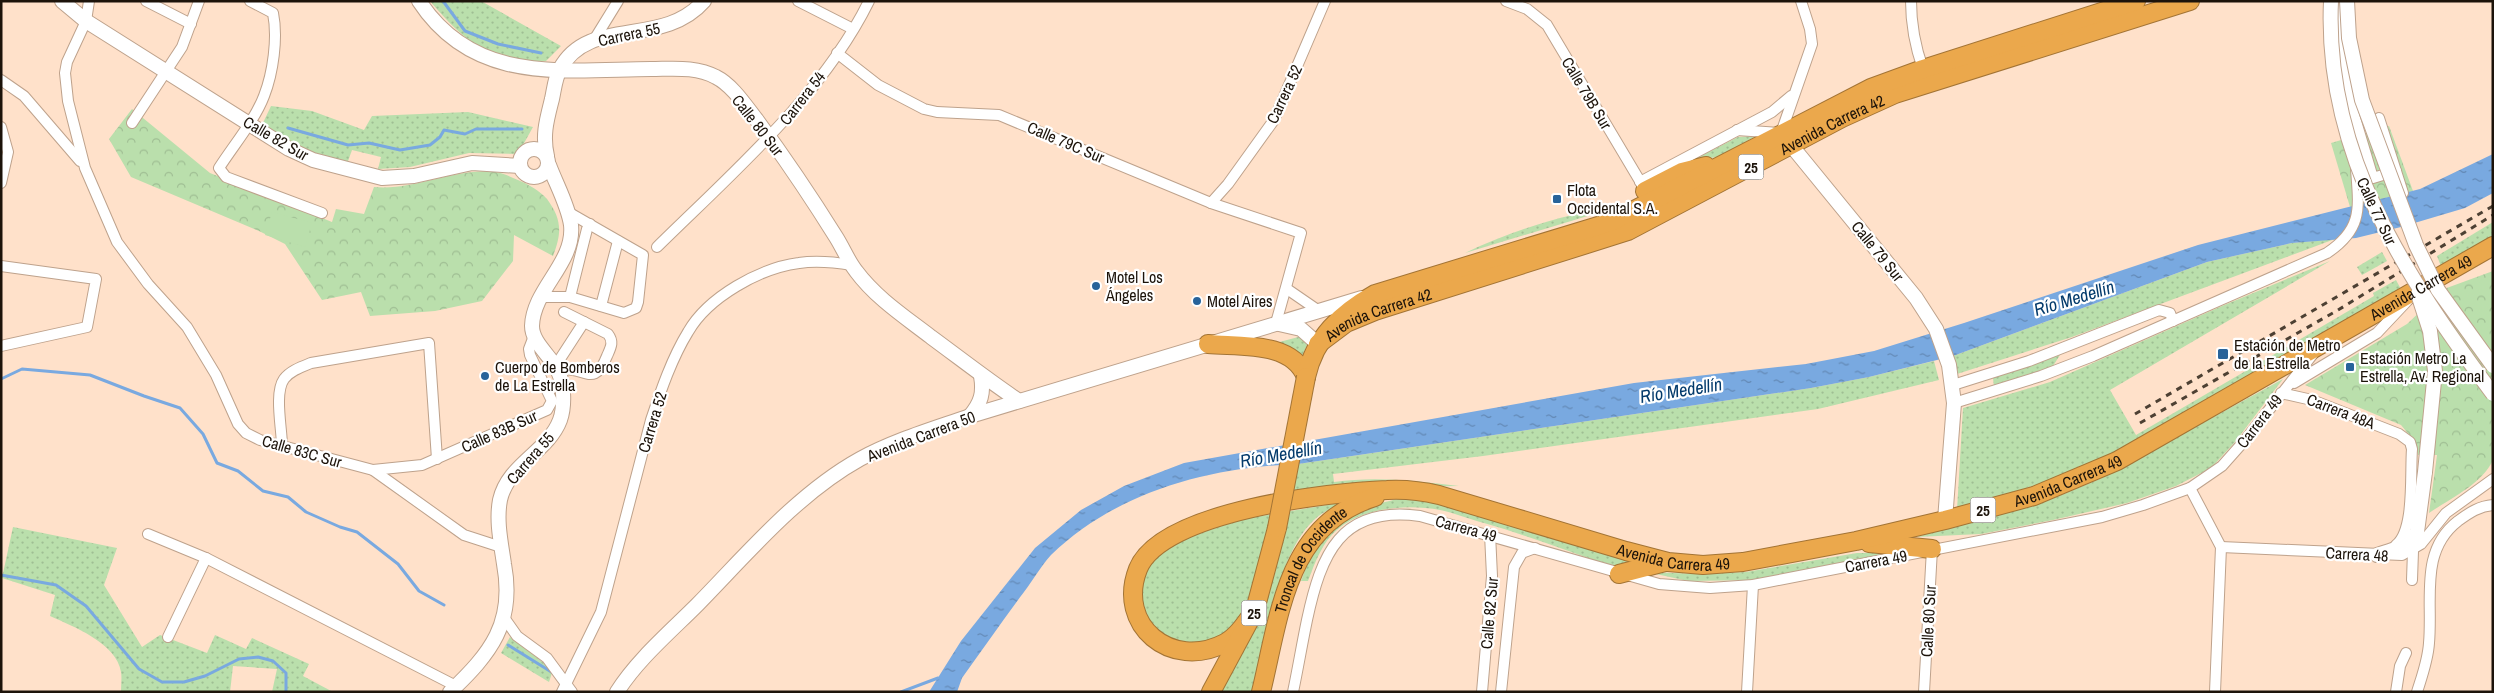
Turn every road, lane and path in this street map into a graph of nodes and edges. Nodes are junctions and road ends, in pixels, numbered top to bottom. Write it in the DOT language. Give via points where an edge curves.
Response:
graph roads {
  1 [pos="62,1"];
  2 [pos="89,1"];
  3 [pos="146,1"];
  4 [pos="199,1"];
  5 [pos="250,1"];
  6 [pos="419,1"];
  7 [pos="618,1"];
  8 [pos="704,1"];
  9 [pos="798,1"];
  10 [pos="869,1"];
  11 [pos="1325,1"];
  12 [pos="1506,1"];
  13 [pos="1801,1"];
  14 [pos="1912,1"];
  15 [pos="2136,1"];
  16 [pos="2190,1"];
  17 [pos="2331,1"];
  18 [pos="2338,1"];
  19 [pos="2347,1"];
  20 [pos="86,21"];
  21 [pos="191,24"];
  22 [pos="853,29"];
  23 [pos="594,40"];
  24 [pos="837,53"];
  25 [pos="1923,69"];
  26 [pos="559,70"];
  27 [pos="166,72"];
  28 [pos="1,80"];
  29 [pos="1794,94"];
  30 [pos="2379,118"];
  31 [pos="132,123"];
  32 [pos="248,123"];
  33 [pos="1,127"];
  34 [pos="1737,130"];
  35 [pos="544,131"];
  36 [pos="769,136"];
  37 [pos="1786,139"];
  38 [pos="527,150"];
  39 [pos="548,160"];
  40 [pos="2355,160"];
  41 [pos="1728,161"];
  42 [pos="520,166"];
  43 [pos="85,168"];
  44 [pos="2396,171"];
  45 [pos="533,177"];
  46 [pos="1726,180"];
  47 [pos="1,183"];
  48 [pos="1646,191"];
  49 [pos="1671,192"];
  50 [pos="559,194"];
  51 [pos="1211,203"];
  52 [pos="568,212"];
  53 [pos="322,213"];
  54 [pos="590,224"];
  55 [pos="2415,230"];
  56 [pos="618,241"];
  57 [pos="2493,246"];
  58 [pos="657,247"];
  59 [pos="852,265"];
  60 [pos="1,266"];
  61 [pos="2415,285"];
  62 [pos="1286,289"];
  63 [pos="1375,294"];
  64 [pos="541,297"];
  65 [pos="570,297"];
  66 [pos="601,306"];
  67 [pos="1319,311"];
  68 [pos="564,312"];
  69 [pos="2173,321"];
  70 [pos="584,322"];
  71 [pos="1276,324"];
  72 [pos="534,336"];
  73 [pos="1208,344"];
  74 [pos="1318,344"];
  75 [pos="1,346"];
  76 [pos="2318,347"];
  77 [pos="2493,366"];
  78 [pos="555,368"];
  79 [pos="1987,375"];
  80 [pos="981,376"];
  81 [pos="1306,377"];
  82 [pos="1953,385"];
  83 [pos="1992,391"];
  84 [pos="2281,393"];
  85 [pos="2493,394"];
  86 [pos="1019,401"];
  87 [pos="1954,403"];
  88 [pos="970,416"];
  89 [pos="282,446"];
  90 [pos="437,458"];
  91 [pos="373,470"];
  92 [pos="2493,479"];
  93 [pos="2190,488"];
  94 [pos="1422,491"];
  95 [pos="2493,505"];
  96 [pos="1946,520"];
  97 [pos="148,534"];
  98 [pos="1490,534"];
  99 [pos="1856,541"];
  100 [pos="501,547"];
  101 [pos="2221,547"];
  102 [pos="1535,548"];
  103 [pos="1932,549"];
  104 [pos="2412,551"];
  105 [pos="2377,555"];
  106 [pos="206,558"];
  107 [pos="1668,562"];
  108 [pos="1619,574"];
  109 [pos="2412,580"];
  110 [pos="1753,585"];
  111 [pos="1255,610"];
  112 [pos="505,619"];
  113 [pos="168,637"];
  114 [pos="2406,653"];
  115 [pos="453,689"];
  116 [pos="567,689"];
  117 [pos="617,692"];
  118 [pos="1211,692"];
  119 [pos="1261,692"];
  120 [pos="1293,692"];
  121 [pos="1482,692"];
  122 [pos="1501,692"];
  123 [pos="1747,692"];
  124 [pos="1924,692"];
  125 [pos="2215,692"];
  126 [pos="2396,692"];
  127 [pos="2417,692"];
  1 -- 20 [label="street, Calle 82 Sur"];
  2 -- 20 [label="street"];
  3 -- 21 [label="street"];
  4 -- 21 [label="street"];
  5 -- 32 [label="street" via="273,13 273,49 264,98"];
  6 -- 26 [label="street, Calle 80 Sur" via="440,29 469,51 505,64"];
  7 -- 23 [label="street"];
  8 -- 23 [label="street, Carrera 55" via="686,19 669,26"];
  9 -- 22 [label="street"];
  10 -- 22 [label="street, Carrera 54"];
  11 -- 51 [label="street, Carrera 52" via="1274,120"];
  12 -- 48 [label="street, Calle 79B Sur" via="1527,9 1547,25"];
  13 -- 29 [label="street" via="1812,44"];
  14 -- 25 [label="street" via="1914,42"];
  15 -- 25 [label="highway, Avenida Carrera 42 / 25"];
  16 -- 37 [label="highway, Avenida Carrera 42 / 25" via="1902,92"];
  17 -- 40 [label="street, Calle 77 Sur, bridge" via="2334,81"];
  18 -- 44 [label="street, Calle 77 Sur" via="2342,61 2349,98 2373,178"];
  19 -- 77 [label="street, Calle 77 Sur, bridge" via="2349,38 2362,100 2416,245 2438,290"];
  20 -- 27 [label="street, Calle 82 Sur"];
  20 -- 43 [label="street" via="65,73 68,101"];
  21 -- 27 [label="street" via="182,47"];
  22 -- 24 [label="street, Carrera 54"];
  23 -- 26 [label="street, Carrera 55" via="569,57"];
  24 -- 36 [label="street, Carrera 54" via="786,120"];
  24 -- 51 [label="street, Calle 79C Sur" via="878,84 924,109 999,115"];
  25 -- 37 [label="highway, Avenida Carrera 42 / 25" via="1872,88"];
  26 -- 35 [label="street, Carrera 55"];
  26 -- 36 [label="street, Calle 80 Sur" via="700,71 724,83"];
  27 -- 31 [label="street"];
  27 -- 32 [label="street, Calle 82 Sur"];
  28 -- 43 [label="street" via="24,96"];
  29 -- 34 [label="street" via="1779,108"];
  29 -- 37 [label="street"];
  30 -- 44 [label="street"];
  32 -- 42 [label="street, Calle 82 Sur" via="302,156 382,178 414,176 472,163"];
  32 -- 53 [label="street" via="219,168 220,172 226,178"];
  33 -- 47 [label="street" via="8,152"];
  34 -- 37 [label="street"];
  34 -- 48 [label="street"];
  35 -- 38 [label="street, Carrera 55"];
  35 -- 39 [label="street, Carrera 55"];
  36 -- 58 [label="street, Carrera 54"];
  36 -- 59 [label="street, Calle 80 Sur"];
  37 -- 41 [label="highway, Avenida Carrera 42 / 25"];
  37 -- 46 [label="highway, Avenida Carrera 42 / 25"];
  37 -- 82 [label="street, Calle 79 Sur" via="1927,313 1936,329"];
  38 -- 39 [label="street" via="540,149"];
  38 -- 42 [label="street" via="521,157"];
  39 -- 45 [label="street" via="544,174"];
  39 -- 50 [label="street, Carrera 55"];
  40 -- 61 [label="street, Calle 77 Sur, bridge" via="2382,225"];
  40 -- 69 [label="street" via="2358,212 2348,237 2327,253"];
  41 -- 48 [label="highway" via="1682,172"];
  41 -- 49 [label="highway, Avenida Carrera 42 / 25"];
  42 -- 45 [label="street" via="525,174"];
  43 -- 89 [label="street, Calle 83C Sur" via="117,242 187,327 216,375 238,424 260,440"];
  44 -- 55 [label="street"];
  45 -- 50 [label="street"];
  46 -- 49 [label="highway"];
  46 -- 74 [label="highway, Avenida Carrera 42 / 25" via="1607,239 1375,311 1346,323"];
  48 -- 49 [label="highway, Avenida Carrera 42 / 25"];
  48 -- 63 [label="highway, Avenida Carrera 42 / 25" via="1591,229"];
  50 -- 52 [label="street, Carrera 55"];
  51 -- 62 [label="street, Calle 79C Sur" via="1301,233"];
  52 -- 54 [label="street"];
  52 -- 64 [label="street, Carrera 55" via="571,226 569,247"];
  54 -- 56 [label="street"];
  54 -- 65 [label="street"];
  56 -- 66 [label="street"];
  56 -- 66 [label="street" via="643,256 638,302 636,308 624,313"];
  57 -- 61 [label="highway, Avenida Carrera 49 / 25"];
  59 -- 80 [label="street, Calle 80 Sur" via="887,303 938,338"];
  59 -- 116 [label="street, Carrera 52" via="813,261 756,276 726,292 688,331 660,392 600,612"];
  60 -- 75 [label="street" via="96,279 87,327"];
  61 -- 76 [label="highway, Avenida Carrera 49 / 25"];
  61 -- 84 [label="street, Carrera 48A" via="2393,318 2377,333 2313,370"];
  61 -- 85 [label="street, Calle 77 Sur, bridge"];
  61 -- 105 [label="street, bridge" via="2430,331 2434,357 2434,394 2417,532 2404,546"];
  62 -- 67 [label="street"];
  62 -- 71 [label="street"];
  63 -- 67 [label="street, Avenida Carrera 50"];
  63 -- 74 [label="highway, Avenida Carrera 42 / 25" via="1346,312"];
  64 -- 65 [label="street"];
  64 -- 72 [label="street, Carrera 55" via="534,315"];
  65 -- 66 [label="street"];
  67 -- 71 [label="street, Avenida Carrera 50"];
  68 -- 70 [label="street"];
  69 -- 79 [label="street" via="2170,312 2159,310"];
  69 -- 83 [label="street" via="2084,360"];
  70 -- 78 [label="street"];
  70 -- 78 [label="street" via="608,334 612,340 602,368 589,376 579,370"];
  71 -- 73 [label="street, Avenida Carrera 50"];
  71 -- 74 [label="street, Avenida Carrera 50" via="1301,329"];
  72 -- 78 [label="street, Carrera 55"];
  72 -- 90 [label="street, Calle 83B Sur" via="530,355 552,401 547,410"];
  73 -- 81 [label="highway" via="1278,351 1297,361"];
  73 -- 86 [label="street, Avenida Carrera 50"];
  74 -- 81 [label="highway, Troncal de Occidente / 25"];
  76 -- 84 [label="street, Carrera 49"];
  76 -- 96 [label="highway, Avenida Carrera 49 / 25" via="2143,448 2096,471 2034,496"];
  78 -- 100 [label="street, Carrera 55" via="563,402 561,418 555,430 522,463 506,485 499,508"];
  79 -- 82 [label="street"];
  79 -- 83 [label="street"];
  80 -- 86 [label="street, Calle 80 Sur"];
  80 -- 88 [label="street" via="981,400"];
  81 -- 111 [label="highway, Troncal de Occidente / 25, bridge" via="1277,528"];
  82 -- 87 [label="street, Calle 79 Sur"];
  83 -- 87 [label="street"];
  84 -- 93 [label="street, Carrera 49" via="2222,466"];
  84 -- 105 [label="street, Carrera 48A" via="2321,403 2399,434 2410,442 2405,534 2396,545"];
  86 -- 88 [label="street, Avenida Carrera 50"];
  87 -- 96 [label="street, Calle 79 Sur"];
  88 -- 117 [label="street, Avenida Carrera 50" via="890,444 830,479 760,540"];
  89 -- 90 [label="street" via="279,390 284,379 294,370 311,363 429,343"];
  89 -- 91 [label="street, Calle 83C Sur"];
  90 -- 91 [label="street, Calle 83B Sur" via="415,467"];
  91 -- 100 [label="street, Calle 83C Sur" via="464,535"];
  92 -- 104 [label="street, Carrera 48" via="2446,513"];
  93 -- 101 [label="street"];
  93 -- 103 [label="street, Carrera 49" via="2102,517"];
  94 -- 107 [label="highway, Avenida Carrera 49 / 25"];
  94 -- 111 [label="highway" via="1386,490 1295,499 1223,516 1162,541 1148,552 1134,580 1133,596 1142,625 1150,635 1175,651 1208,650 1226,642 1238,633"];
  94 -- 119 [label="highway, Troncal de Occidente / 25" via="1382,494 1358,502 1337,513 1307,544 1293,569"];
  95 -- 127 [label="street" via="2470,512 2456,522 2439,542 2431,563 2429,643"];
  96 -- 99 [label="highway, Avenida Carrera 49 / 25"];
  97 -- 106 [label="street"];
  98 -- 102 [label="street, Carrera 49"];
  98 -- 120 [label="street, Carrera 49" via="1403,513 1373,519 1344,532 1324,559 1312,598"];
  98 -- 121 [label="street, Calle 82 Sur" via="1492,576"];
  99 -- 103 [label="highway"];
  99 -- 107 [label="highway, Avenida Carrera 49 / 25" via="1724,564"];
  100 -- 112 [label="street, Carrera 55" via="508,592"];
  101 -- 105 [label="street, Carrera 48"];
  101 -- 125 [label="street"];
  102 -- 108 [label="street, Carrera 49"];
  102 -- 122 [label="street, Calle 82 Sur" via="1522,553 1514,567"];
  103 -- 110 [label="street, Carrera 49"];
  103 -- 124 [label="street, Calle 80 Sur"];
  104 -- 105 [label="street, Carrera 48" via="2402,555"];
  104 -- 109 [label="street"];
  106 -- 113 [label="street"];
  106 -- 115 [label="street"];
  107 -- 108 [label="highway"];
  108 -- 110 [label="street, Carrera 49" via="1688,587"];
  110 -- 123 [label="street"];
  111 -- 118 [label="highway, Troncal de Occidente / 25"];
  112 -- 115 [label="street, Carrera 55" via="485,655"];
  112 -- 116 [label="street" via="517,636 547,658"];
  114 -- 126 [label="street" via="2400,666"];
}
